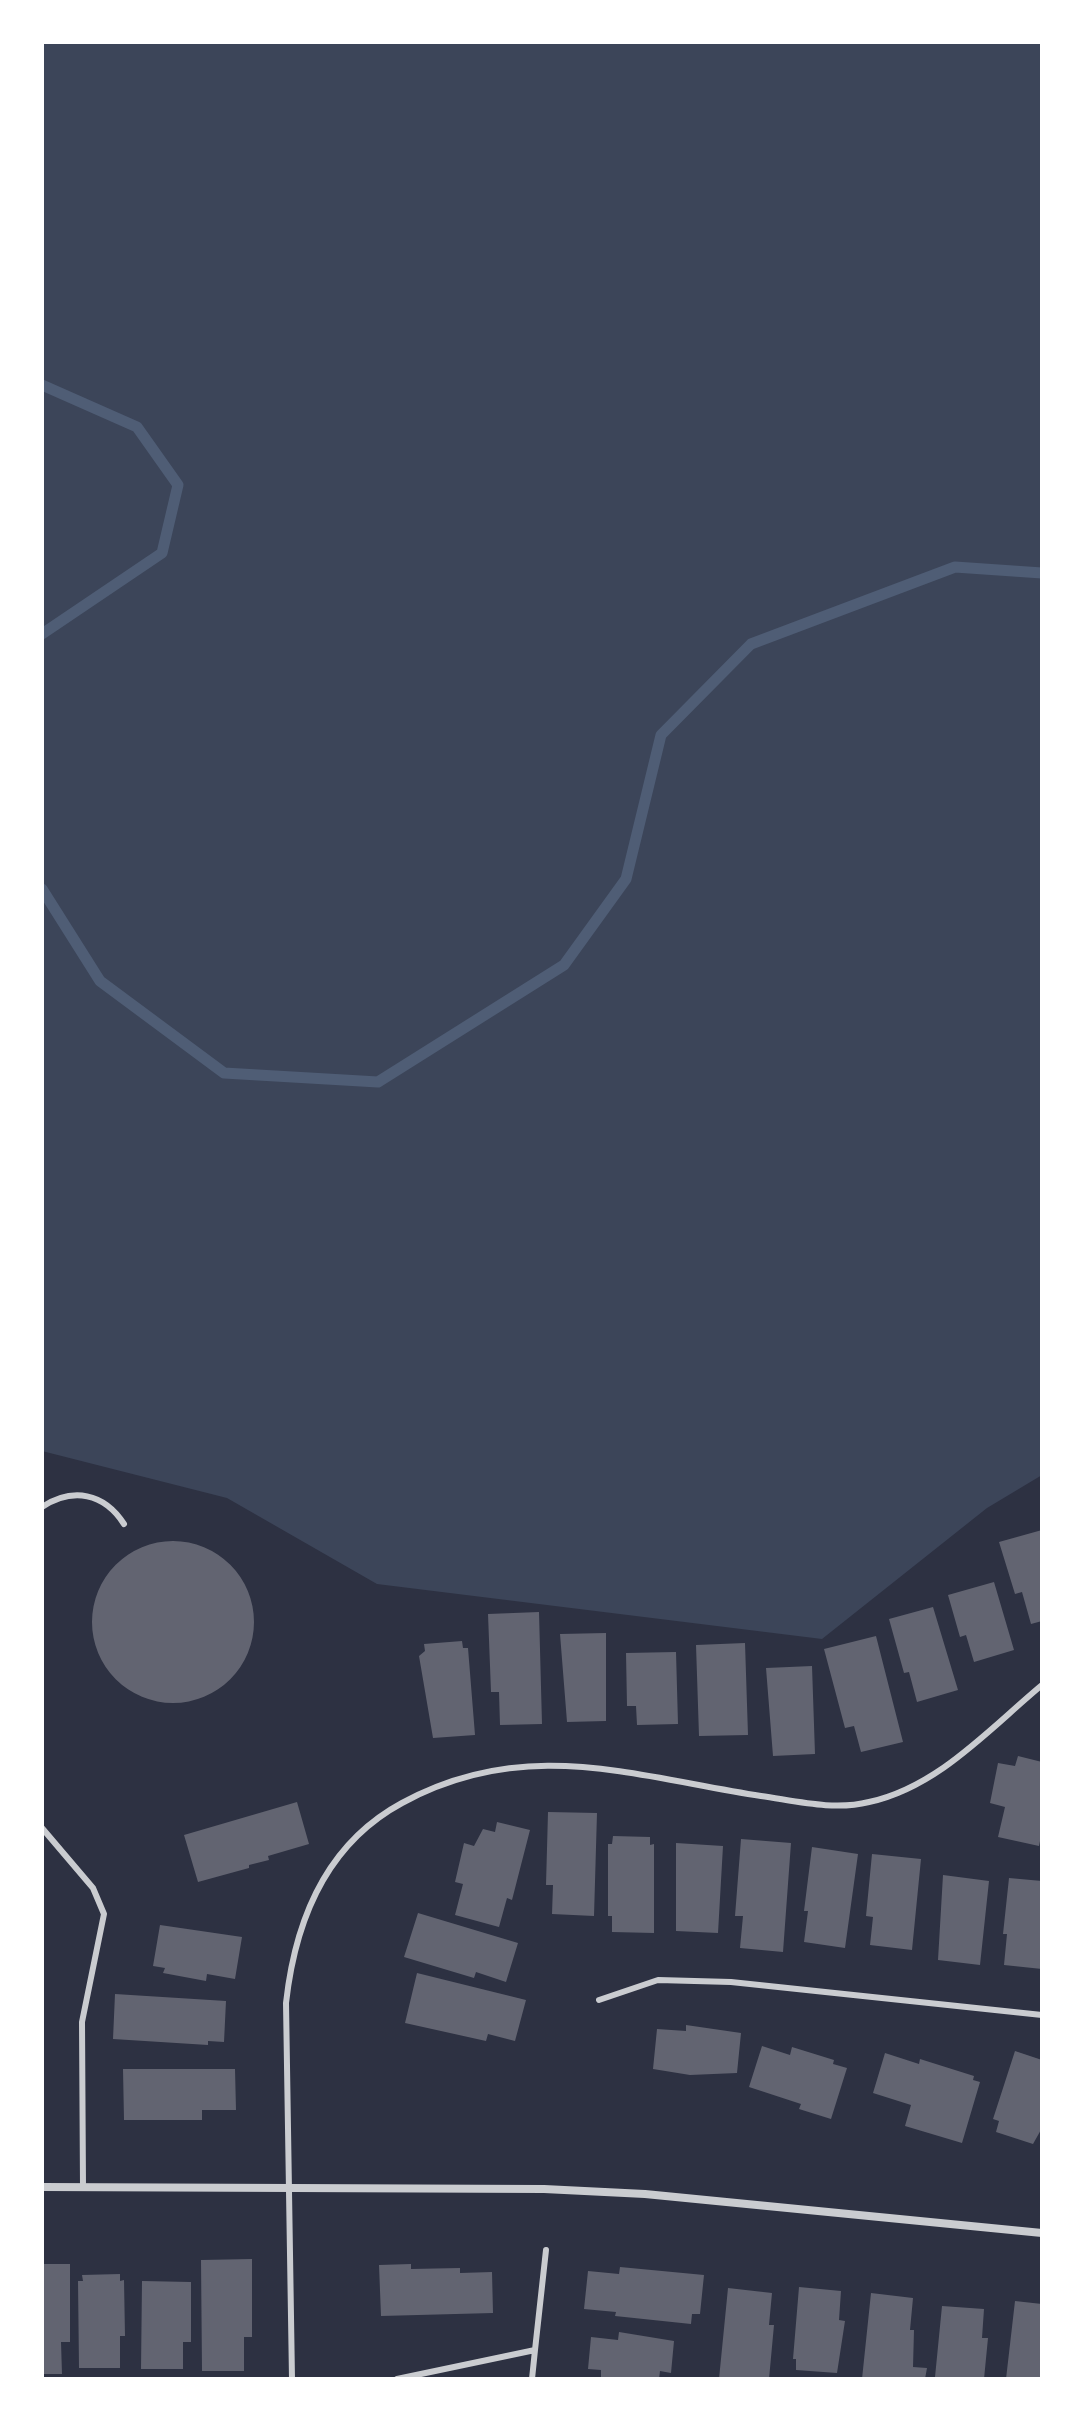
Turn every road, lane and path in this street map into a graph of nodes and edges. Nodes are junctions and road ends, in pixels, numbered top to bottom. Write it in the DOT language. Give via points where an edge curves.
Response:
graph roads {
  1 [pos="42,1507"];
  2 [pos="124,1524"];
  3 [pos="1042,1685"];
  4 [pos="42,1828"];
  5 [pos="599,2000"];
  6 [pos="1042,2015"];
  7 [pos="287,2185"];
  8 [pos="42,2187"];
  9 [pos="83,2187"];
  10 [pos="1042,2233"];
  11 [pos="546,2250"];
  12 [pos="535,2350"];
  13 [pos="292,2379"];
  14 [pos="397,2379"];
  15 [pos="532,2379"];
  1 -- 2 [label="lane" via="70,1495 91,1495"];
  3 -- 7 [label="lane" via="931,1777 867,1803 811,1804 540,1764 468,1774 387,1811 334,1864 309,1904 296,1939 286,2003"];
  4 -- 9 [label="lane" via="93,1888 104,1914 82,2022"];
  5 -- 6 [label="lane" via="658,1980 731,1982"];
  7 -- 9 [label="street"];
  7 -- 10 [label="street" via="645,2194"];
  7 -- 13 [label="lane"];
  8 -- 9 [label="street"];
  11 -- 12 [label="lane"];
  12 -- 14 [label="lane"];
  12 -- 15 [label="lane"];
}
